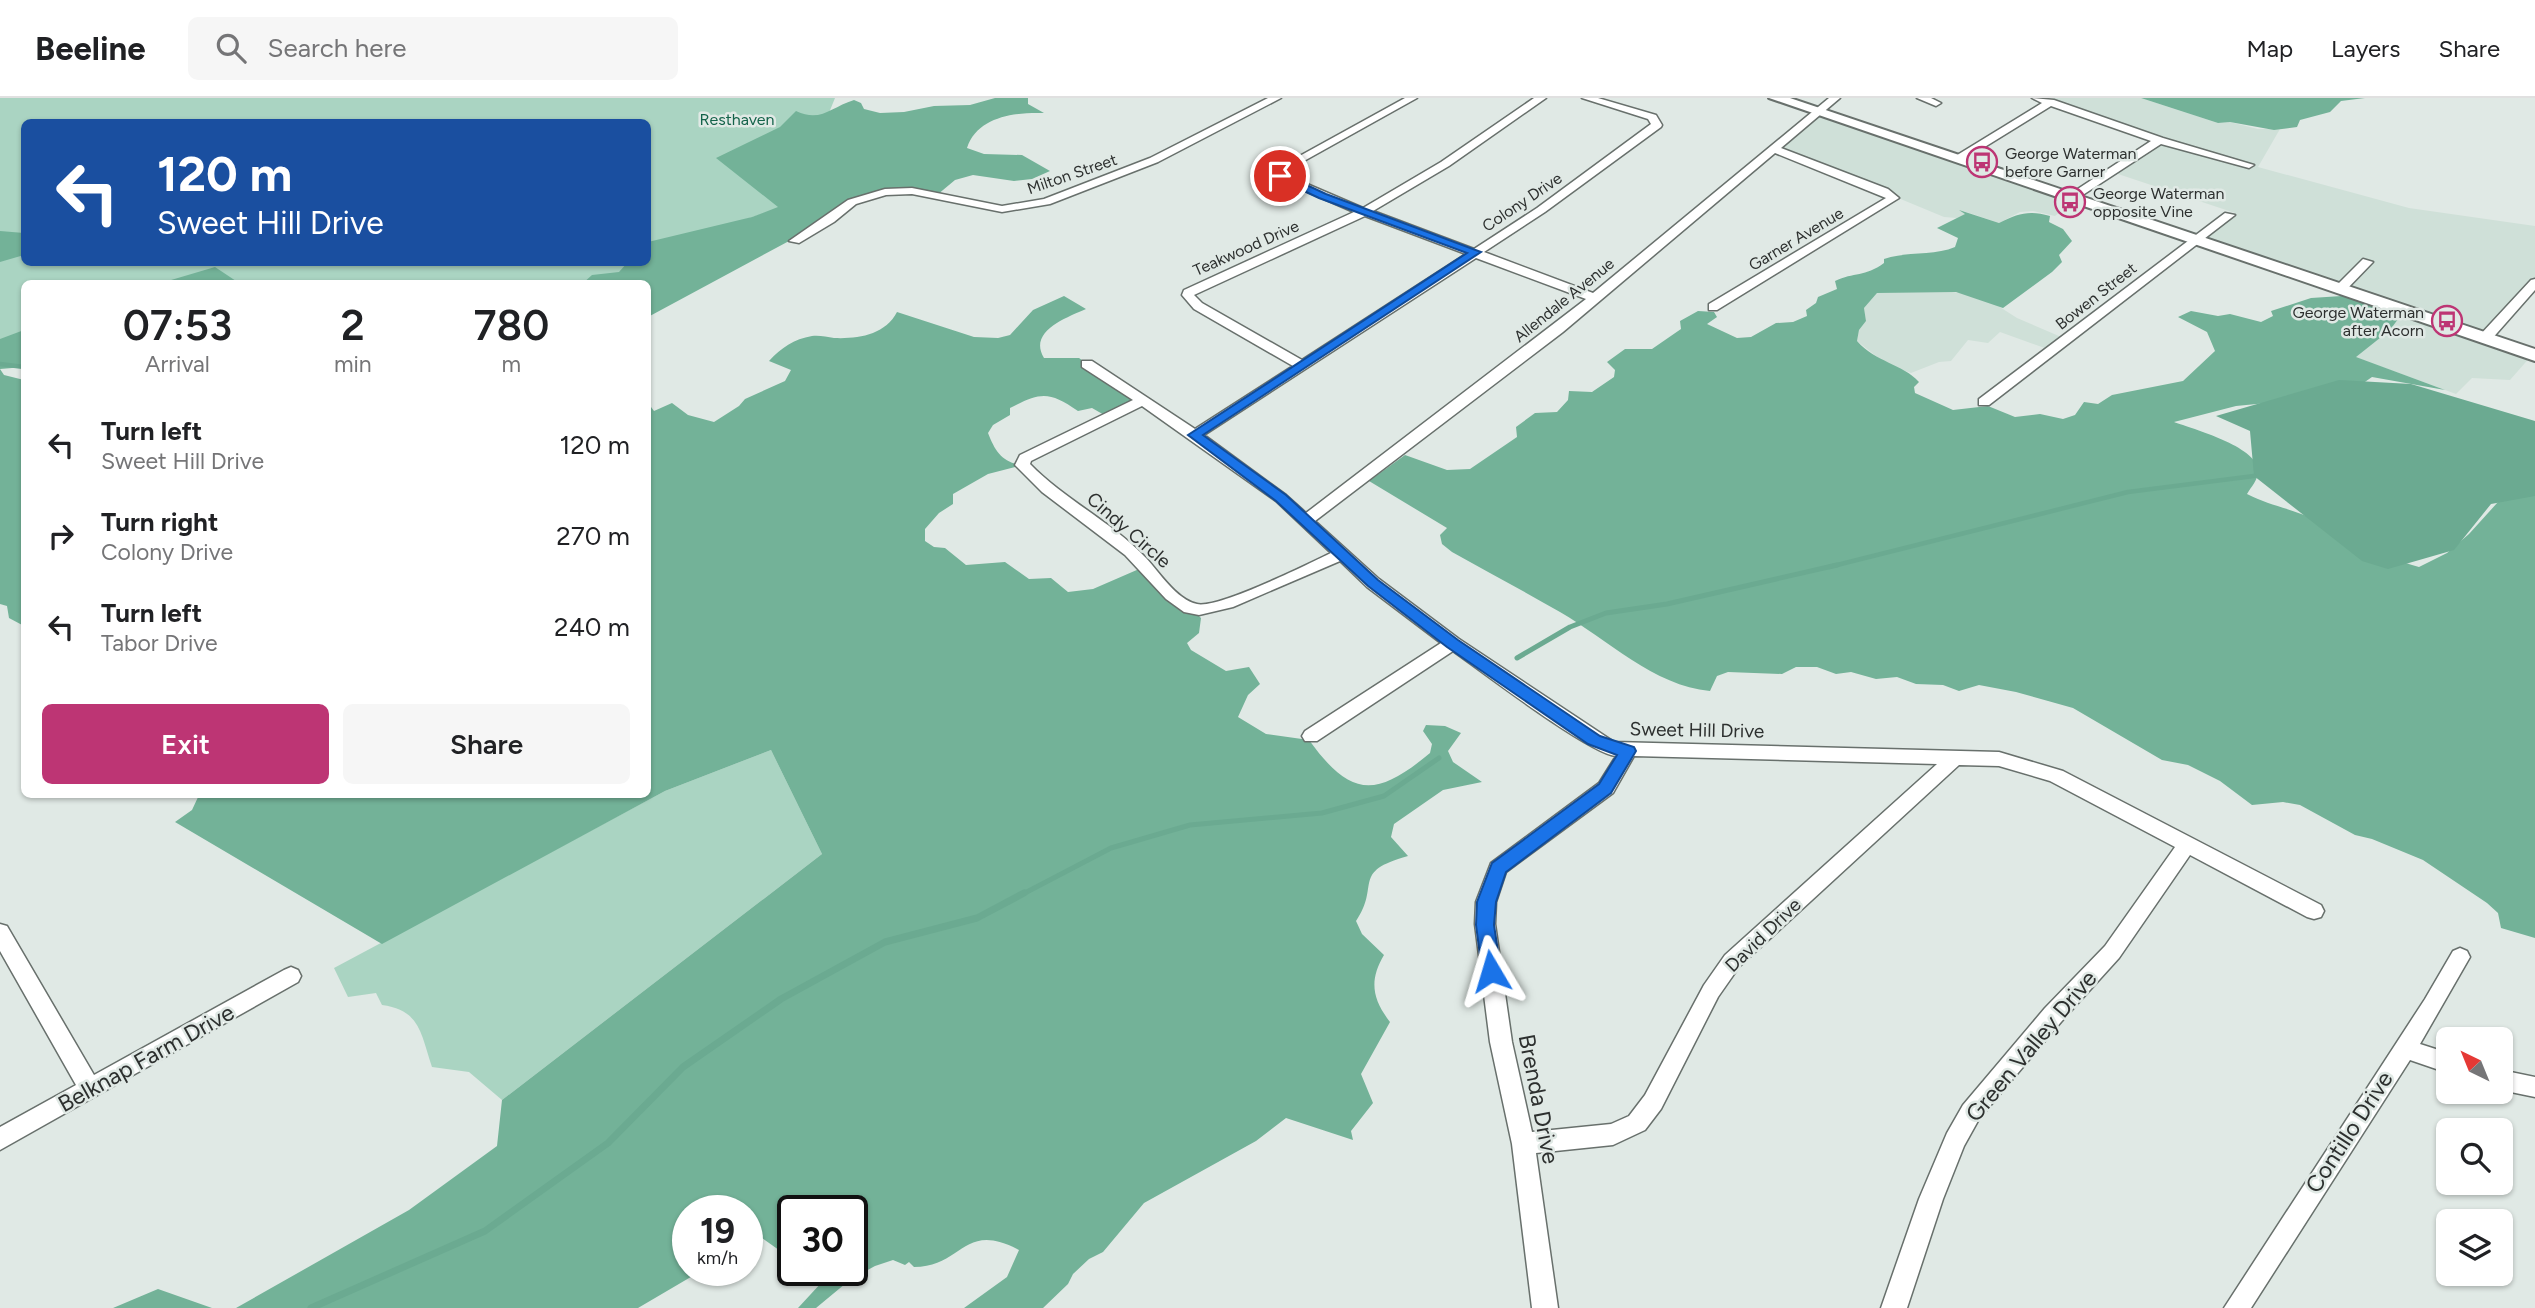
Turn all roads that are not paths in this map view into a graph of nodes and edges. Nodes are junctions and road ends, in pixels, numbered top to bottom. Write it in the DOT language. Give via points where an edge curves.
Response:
graph roads {
  1 [pos="1276,98"];
  2 [pos="1412,98"];
  3 [pos="1541,98"];
  4 [pos="1587,98"];
  5 [pos="1776,98"];
  6 [pos="1835,98"];
  7 [pos="1922,98"];
  8 [pos="2037,98"];
  9 [pos="2050,102"];
  10 [pos="1936,103"];
  11 [pos="1818,112"];
  12 [pos="2159,140"];
  13 [pos="1774,149"];
  14 [pos="1958,159"];
  15 [pos="2249,165"];
  16 [pos="2071,198"];
  17 [pos="1364,212"];
  18 [pos="2229,215"];
  19 [pos="2194,239"];
  20 [pos="795,241"];
  21 [pos="1476,252"];
  22 [pos="2367,262"];
  23 [pos="2535,284"];
  24 [pos="2340,289"];
  25 [pos="1595,298"];
  26 [pos="1713,307"];
  27 [pos="2485,338"];
  28 [pos="2535,355"];
  29 [pos="1087,364"];
  30 [pos="1301,365"];
  31 [pos="1142,401"];
  32 [pos="1984,402"];
  33 [pos="1195,435"];
  34 [pos="1307,520"];
  35 [pos="1343,554"];
  36 [pos="1453,643"];
  37 [pos="1311,736"];
  38 [pos="1628,751"];
  39 [pos="1955,758"];
  40 [pos="2188,842"];
  41 [pos="2314,911"];
  42 [pos="0,932"];
  43 [pos="2460,957"];
  44 [pos="291,976"];
  45 [pos="2403,1048"];
  46 [pos="2436,1059"];
  47 [pos="2513,1082"];
  48 [pos="2535,1087"];
  49 [pos="90,1089"];
  50 [pos="0,1139"];
  51 [pos="1523,1144"];
  52 [pos="1545,1308"];
  53 [pos="1895,1308"];
  54 [pos="2237,1308"];
  1 -- 20 [label="street, Milton Street" via="1154,160 1046,202 1002,209 912,191 885,192 852,202"];
  2 -- 17 [label="street" via="1279,173 1289,182"];
  3 -- 17 [label="street, Teakwood Drive" via="1445,164"];
  4 -- 21 [label="street, Colony Drive" via="1652,117 1657,125"];
  5 -- 11 [label="main road"];
  6 -- 11 [label="street, Allendale Avenue"];
  7 -- 10 [label="street"];
  8 -- 9 [label="street"];
  9 -- 12 [label="street"];
  9 -- 14 [label="street"];
  11 -- 13 [label="street, Allendale Avenue"];
  11 -- 14 [label="main road"];
  12 -- 15 [label="street"];
  12 -- 16 [label="street"];
  13 -- 25 [label="street, Allendale Avenue"];
  13 -- 26 [label="street, Garner Avenue" via="1893,198"];
  14 -- 16 [label="main road"];
  16 -- 19 [label="main road"];
  17 -- 21 [label="street"];
  17 -- 30 [label="street, Teakwood Drive" via="1198,284 1188,295 1198,306"];
  18 -- 19 [label="street, Bowen Street"];
  19 -- 24 [label="main road"];
  19 -- 32 [label="street, Bowen Street"];
  21 -- 25 [label="street"];
  21 -- 30 [label="street, Colony Drive"];
  22 -- 24 [label="street"];
  23 -- 27 [label="street"];
  24 -- 27 [label="main road"];
  25 -- 34 [label="street, Allendale Avenue"];
  27 -- 28 [label="main road"];
  29 -- 31 [label="street, Sweet Hill Drive"];
  30 -- 33 [label="street, Colony Drive"];
  31 -- 33 [label="street, Sweet Hill Drive"];
  31 -- 35 [label="street, Cindy Circle" via="1024,458 1022,465 1132,552 1183,605 1198,610 1213,607 1296,577"];
  33 -- 34 [label="street, Sweet Hill Drive"];
  34 -- 35 [label="street, Sweet Hill Drive"];
  35 -- 36 [label="street, Sweet Hill Drive" via="1381,590"];
  36 -- 37 [label="street"];
  36 -- 38 [label="street, Sweet Hill Drive" via="1594,740"];
  38 -- 39 [label="street, Sweet Hill Drive"];
  38 -- 51 [label="street, Brenda Drive" via="1605,788 1498,868 1489,887 1485,925 1501,1042"];
  39 -- 40 [label="street, Sweet Hill Drive" via="2000,759 2035,767"];
  39 -- 51 [label="street, David Drive" via="1732,961 1637,1123 1613,1133"];
  40 -- 41 [label="street, Sweet Hill Drive"];
  40 -- 53 [label="street, Green Valley Drive" via="2112,952 1971,1112 1931,1199"];
  42 -- 49 [label="street"];
  43 -- 45 [label="street, Contillo Drive"];
  44 -- 49 [label="street, Belknap Farm Drive"];
  45 -- 46 [label="street"];
  45 -- 54 [label="street, Contillo Drive"];
  47 -- 48 [label="street"];
  49 -- 50 [label="street, Belknap Farm Drive"];
  51 -- 52 [label="street, Brenda Drive"];
}
